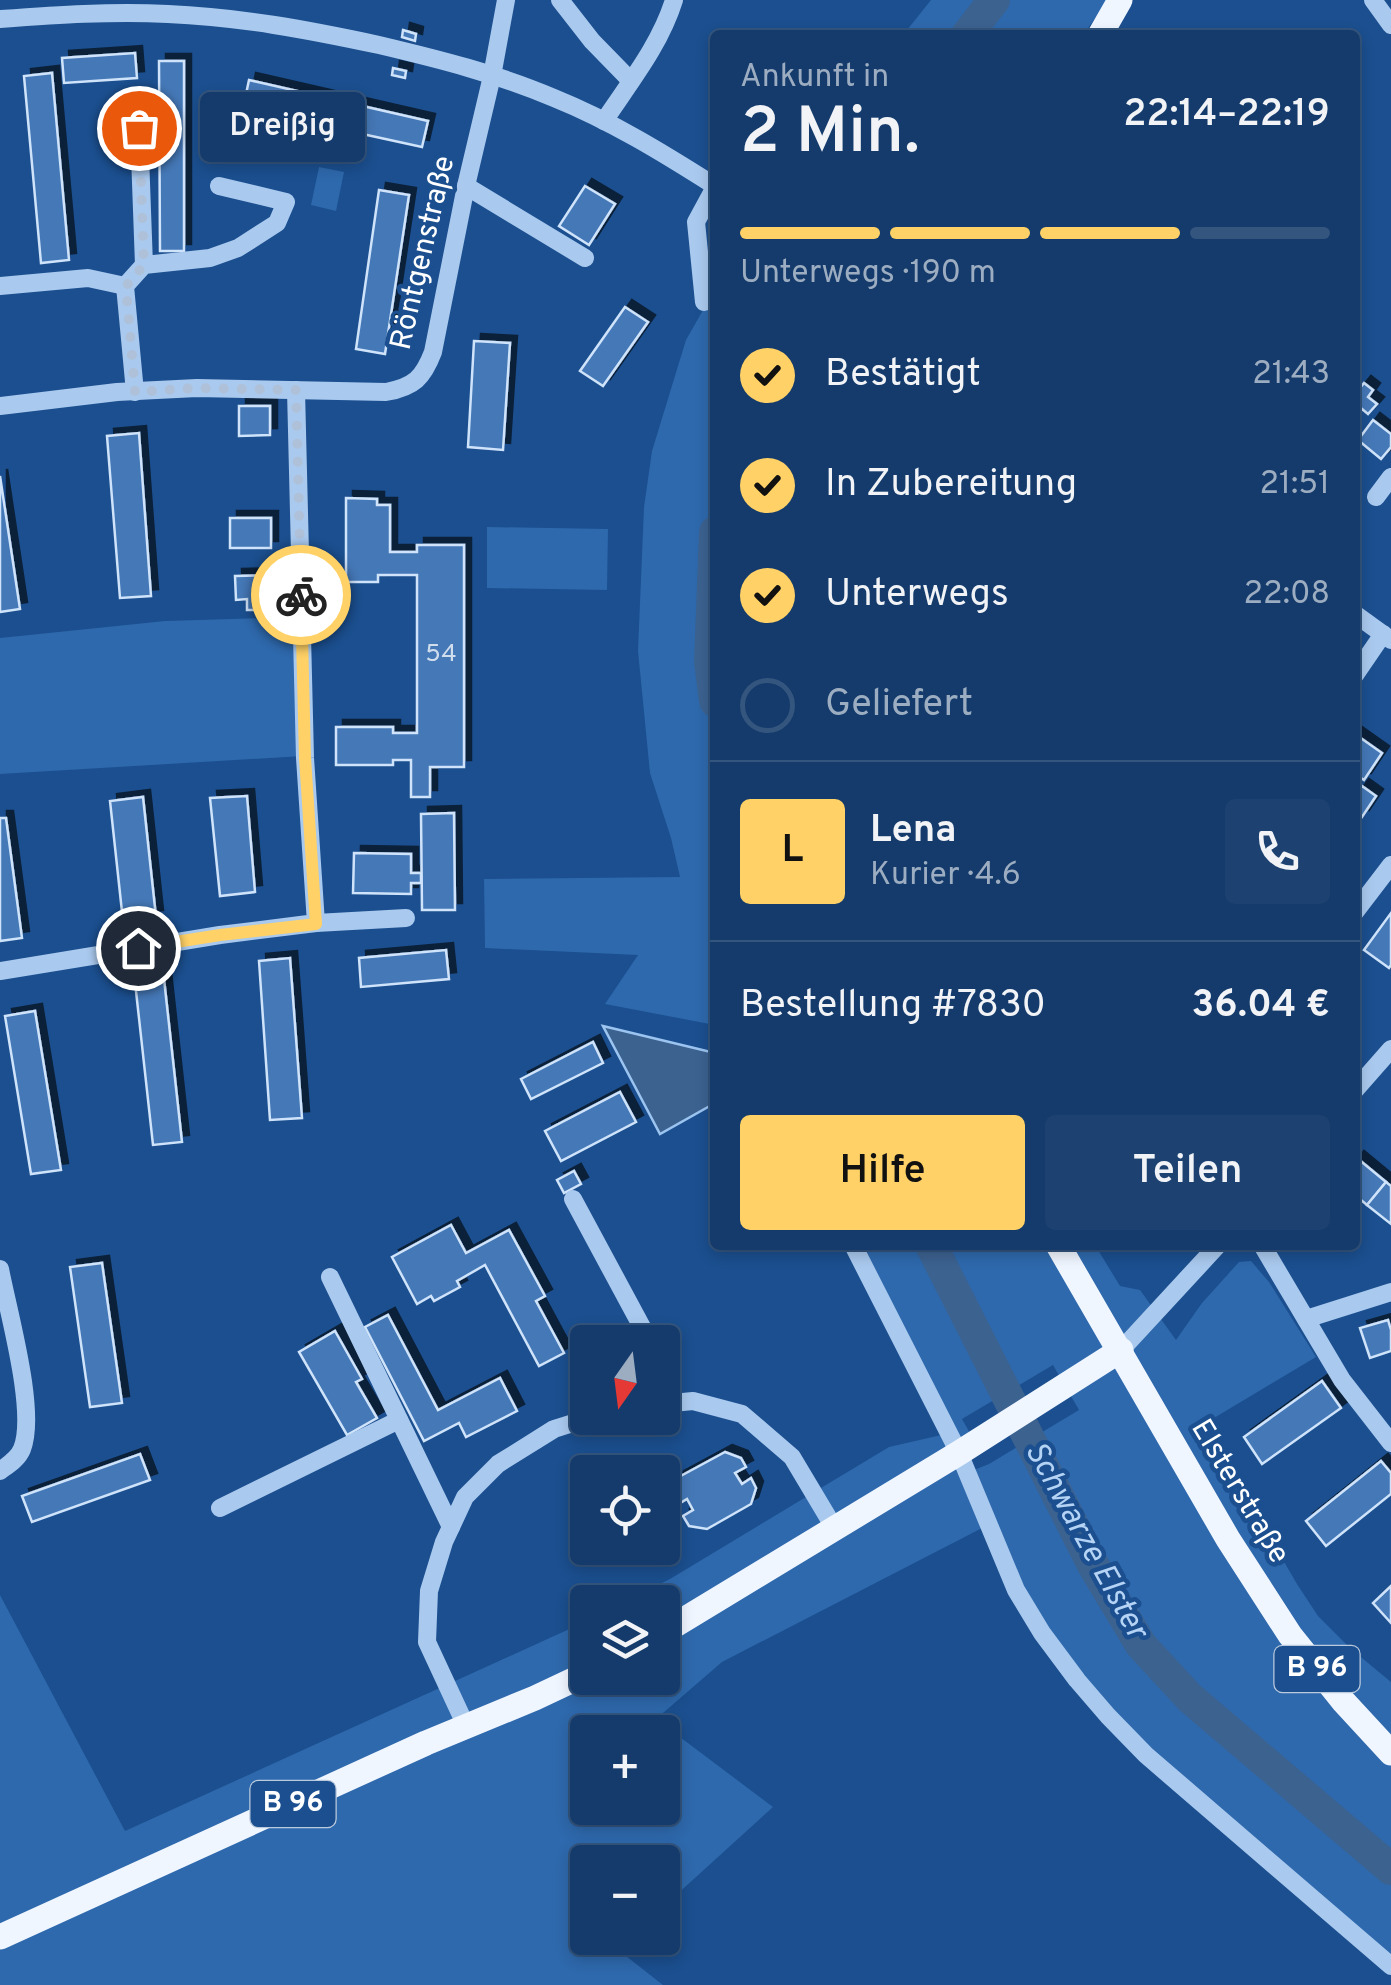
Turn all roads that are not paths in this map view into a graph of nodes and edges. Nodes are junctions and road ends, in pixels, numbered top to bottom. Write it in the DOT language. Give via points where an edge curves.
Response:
graph roads {
  1 [pos="506,0"];
  2 [pos="560,0"];
  3 [pos="674,0"];
  4 [pos="1120,0"];
  5 [pos="1373,0"];
  6 [pos="74,7"];
  7 [pos="188,7"];
  8 [pos="0,18"];
  9 [pos="1391,25"];
  10 [pos="1103,30"];
  11 [pos="492,76"];
  12 [pos="631,81"];
  13 [pos="604,121"];
  14 [pos="139,128"];
  15 [pos="710,183"];
  16 [pos="219,186"];
  17 [pos="466,186"];
  18 [pos="710,195"];
  19 [pos="585,258"];
  20 [pos="144,265"];
  21 [pos="0,286"];
  22 [pos="126,286"];
  23 [pos="704,302"];
  24 [pos="296,390"];
  25 [pos="135,392"];
  26 [pos="0,406"];
  27 [pos="1391,477"];
  28 [pos="1376,497"];
  29 [pos="1360,618"];
  30 [pos="1387,637"];
  31 [pos="1360,669"];
  32 [pos="1391,865"];
  33 [pos="1360,905"];
  34 [pos="406,918"];
  35 [pos="316,924"];
  36 [pos="0,971"];
  37 [pos="1391,1048"];
  38 [pos="1360,1084"];
  39 [pos="573,1199"];
  40 [pos="856,1250"];
  41 [pos="1061,1250"];
  42 [pos="1213,1250"];
  43 [pos="1265,1250"];
  44 [pos="0,1269"];
  45 [pos="330,1277"];
  46 [pos="1391,1292"];
  47 [pos="1306,1319"];
  48 [pos="641,1325"];
  49 [pos="1121,1350"];
  50 [pos="680,1403"];
  51 [pos="399,1420"];
  52 [pos="570,1424"];
  53 [pos="1390,1442"];
  54 [pos="970,1446"];
  55 [pos="0,1472"];
  56 [pos="220,1508"];
  57 [pos="451,1527"];
  58 [pos="835,1529"];
  59 [pos="680,1623"];
  60 [pos="570,1681"];
  61 [pos="466,1726"];
  62 [pos="1391,1753"];
  63 [pos="0,1937"];
  64 [pos="1391,1966"];
  1 -- 11 [label="street, Röntgenstraße"];
  2 -- 12 [label="street"];
  3 -- 12 [label="street"];
  4 -- 10 [label="main road"];
  5 -- 9 [label="street"];
  6 -- 7 [label="street"];
  6 -- 8 [label="street"];
  7 -- 11 [label="street" via="406,51"];
  11 -- 13 [label="street"];
  11 -- 17 [label="street, Röntgenstraße"];
  12 -- 13 [label="street"];
  13 -- 15 [label="street"];
  14 -- 20 [label="street"];
  16 -- 20 [label="street" via="286,202 277,223 238,248"];
  17 -- 19 [label="street"];
  17 -- 24 [label="street, Röntgenstraße" via="426,371 414,383 386,392"];
  18 -- 23 [label="street" via="696,222"];
  20 -- 22 [label="street"];
  21 -- 22 [label="street" via="88,278"];
  22 -- 25 [label="street"];
  24 -- 25 [label="street, Röntgenstraße"];
  24 -- 35 [label="street"];
  25 -- 26 [label="street, Röntgenstraße"];
  27 -- 28 [label="street"];
  29 -- 30 [label="street"];
  30 -- 31 [label="street"];
  32 -- 33 [label="street"];
  34 -- 35 [label="street"];
  35 -- 36 [label="street"];
  37 -- 38 [label="street"];
  39 -- 48 [label="street"];
  40 -- 54 [label="street"];
  41 -- 49 [label="main road, Elsterstraße"];
  42 -- 49 [label="street"];
  43 -- 47 [label="street"];
  44 -- 55 [label="street" via="26,1422 20,1454"];
  45 -- 51 [label="street"];
  46 -- 47 [label="street"];
  47 -- 53 [label="street"];
  49 -- 54 [label="main road"];
  49 -- 62 [label="main road, Elsterstraße / B 96" via="1290,1635"];
  50 -- 58 [label="street" via="742,1414 792,1457"];
  51 -- 56 [label="street"];
  51 -- 57 [label="street"];
  52 -- 57 [label="street" via="498,1464 465,1497"];
  54 -- 58 [label="main road"];
  54 -- 64 [label="street" via="1016,1590 1077,1680 1146,1755"];
  57 -- 61 [label="street" via="429,1591 427,1642"];
  58 -- 59 [label="main road"];
  60 -- 61 [label="main road, B 96"];
  61 -- 63 [label="main road, B 96"];
}
